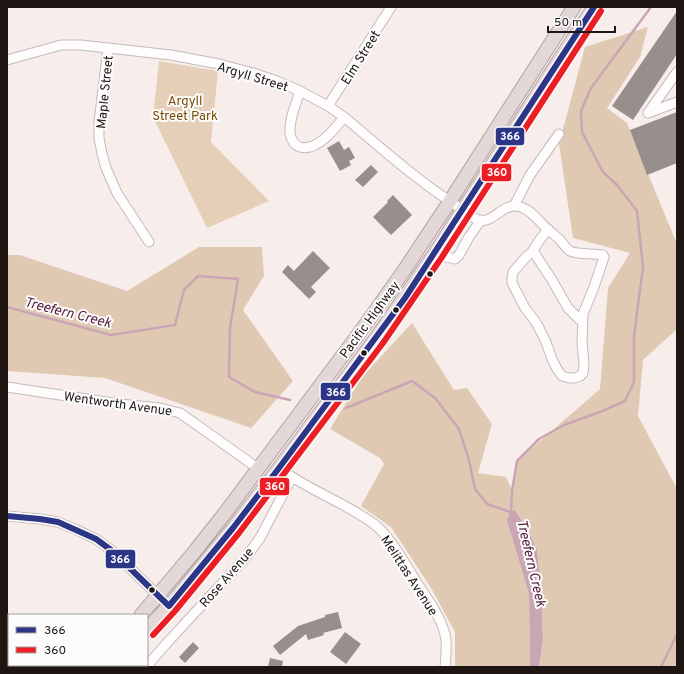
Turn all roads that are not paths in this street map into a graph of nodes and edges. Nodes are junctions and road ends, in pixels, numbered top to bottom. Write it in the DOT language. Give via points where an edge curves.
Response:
graph roads {
  1 [pos="391,7"];
  2 [pos="574,7"];
  3 [pos="594,7"];
  4 [pos="108,48"];
  5 [pos="7,60"];
  6 [pos="677,72"];
  7 [pos="300,91"];
  8 [pos="677,102"];
  9 [pos="328,106"];
  10 [pos="344,117"];
  11 [pos="559,134"];
  12 [pos="450,201"];
  13 [pos="514,206"];
  14 [pos="463,210"];
  15 [pos="481,220"];
  16 [pos="548,229"];
  17 [pos="149,242"];
  18 [pos="533,251"];
  19 [pos="435,253"];
  20 [pos="582,322"];
  21 [pos="7,387"];
  22 [pos="279,468"];
  23 [pos="259,469"];
  24 [pos="292,477"];
  25 [pos="7,516"];
  26 [pos="158,595"];
  27 [pos="169,606"];
  28 [pos="142,614"];
  29 [pos="148,628"];
  30 [pos="148,665"];
  31 [pos="445,667"];
  1 -- 9 [label="street, Elm Street"];
  2 -- 12 [label="highway, Pacific Highway"];
  3 -- 14 [label="highway, Pacific Highway"];
  4 -- 5 [label="street, Argyll Street" via="61,45"];
  4 -- 7 [label="street, Argyll Street" via="171,55 219,64 253,73"];
  4 -- 17 [label="street, Maple Street" via="99,122 102,154 117,193"];
  6 -- 8 [label="street" via="648,113"];
  7 -- 9 [label="street, Argyll Street"];
  7 -- 10 [label="street" via="291,127 291,137 297,146 309,148 320,143"];
  9 -- 10 [label="street, Argyll Street"];
  10 -- 12 [label="street, Argyll Street"];
  11 -- 13 [label="street" via="530,175"];
  12 -- 14 [label="street, Argyll Street"];
  12 -- 23 [label="highway, Pacific Highway" via="401,276"];
  13 -- 15 [label="street"];
  13 -- 16 [label="street" via="530,212"];
  14 -- 15 [label="street, Argyll Street" via="473,218"];
  14 -- 19 [label="highway, Pacific Highway"];
  15 -- 19 [label="street" via="455,259"];
  16 -- 18 [label="street"];
  16 -- 20 [label="street" via="574,253 598,254 604,257"];
  18 -- 20 [label="street" via="568,308"];
  18 -- 20 [label="street" via="513,272 512,283 524,308 538,326 562,376 575,378 583,373"];
  19 -- 22 [label="highway, Pacific Highway" via="376,338"];
  21 -- 23 [label="street, Wentworth Avenue" via="180,413"];
  22 -- 24 [label="street, Melittas Avenue"];
  22 -- 27 [label="highway, Pacific Highway"];
  23 -- 26 [label="highway, Pacific Highway"];
  24 -- 30 [label="street, Rose Avenue" via="260,538 247,556"];
  24 -- 31 [label="street, Melittas Avenue" via="360,514 376,525 390,540 444,628 447,649"];
  25 -- 26 [label="street" via="58,522 96,539"];
  26 -- 27 [label="street"];
  26 -- 28 [label="highway, Pacific Highway"];
  27 -- 29 [label="highway, Pacific Highway"];
}
